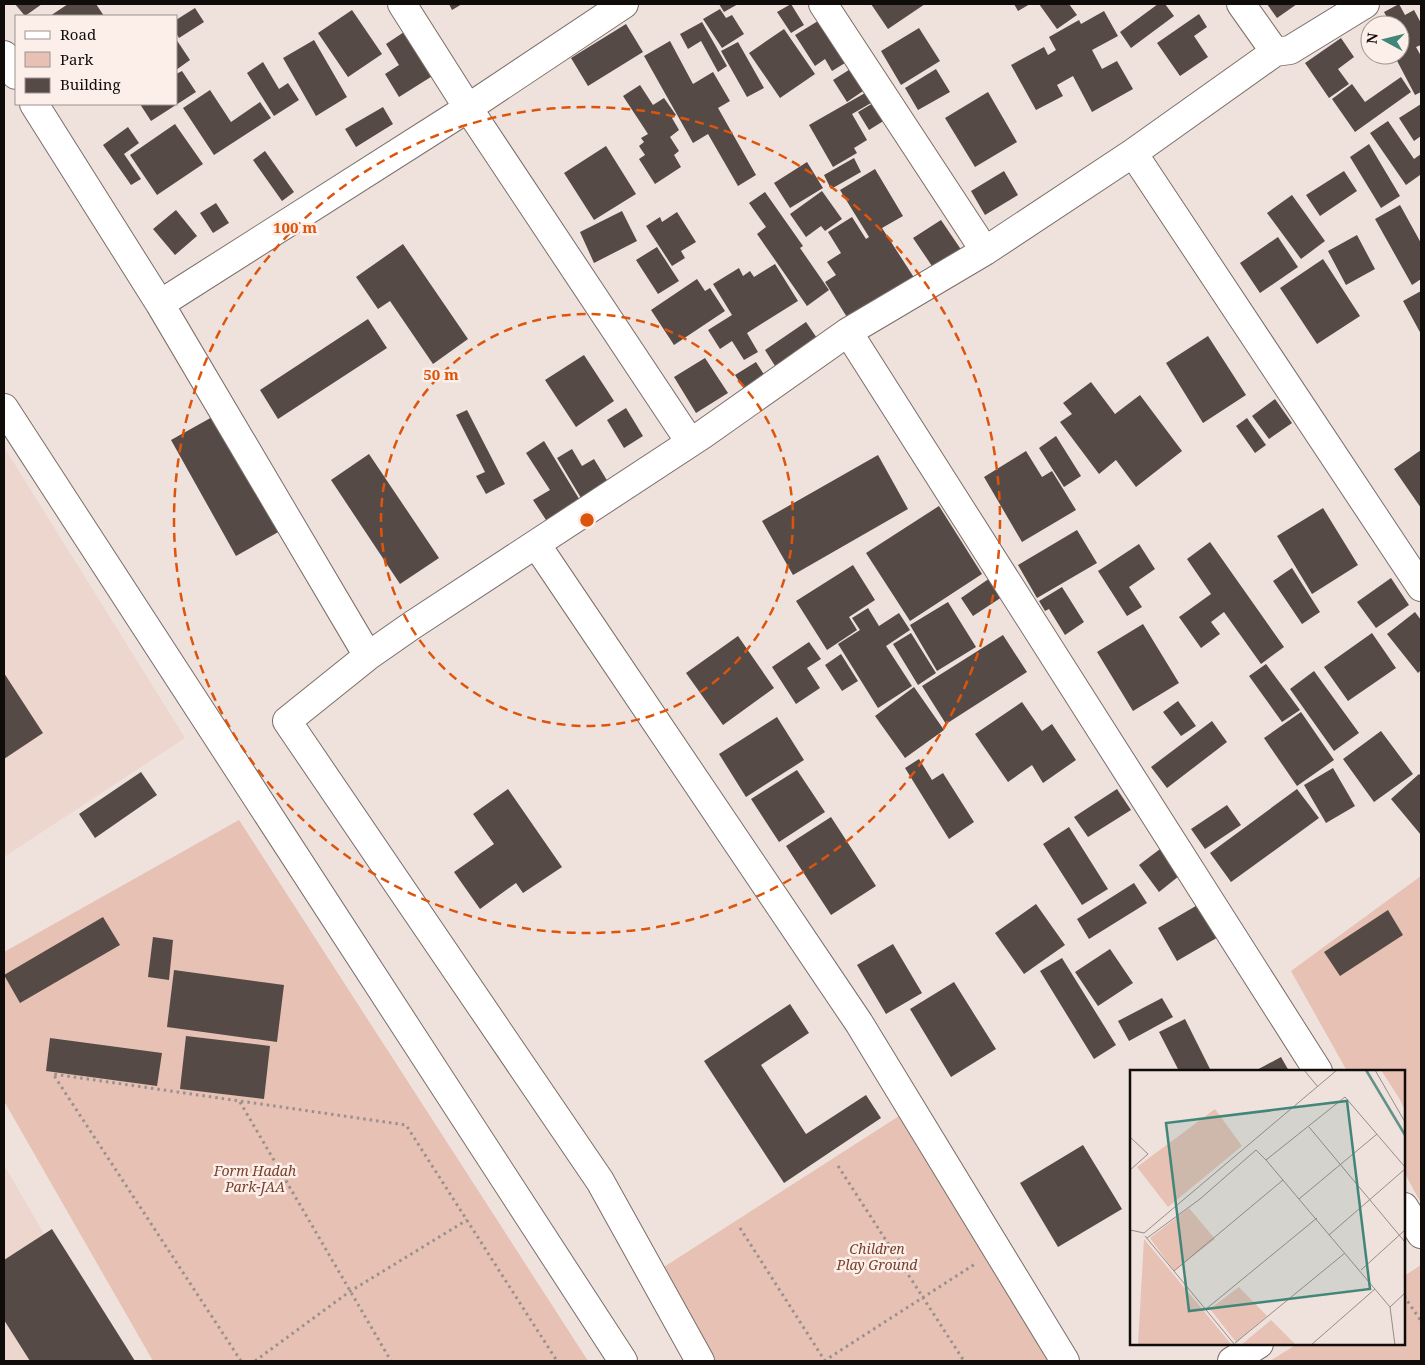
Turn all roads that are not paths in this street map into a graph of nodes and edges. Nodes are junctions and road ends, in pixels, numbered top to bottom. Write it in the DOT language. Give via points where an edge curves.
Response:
graph roads {
  1 [pos="402,4"];
  2 [pos="624,4"];
  3 [pos="823,4"];
  4 [pos="1241,4"];
  5 [pos="1365,4"];
  6 [pos="1275,52"];
  7 [pos="4,55"];
  8 [pos="15,73"];
  9 [pos="35,105"];
  10 [pos="468,108"];
  11 [pos="1133,153"];
  12 [pos="985,251"];
  13 [pos="160,304"];
  14 [pos="848,332"];
  15 [pos="4,408"];
  16 [pos="690,442"];
  17 [pos="536,544"];
  18 [pos="1421,587"];
  19 [pos="368,656"];
  20 [pos="1317,1070"];
  21 [pos="1405,1209"];
  22 [pos="1421,1234"];
  23 [pos="1405,1247"];
  24 [pos="1257,1345"];
  25 [pos="623,1361"];
  26 [pos="700,1361"];
  27 [pos="1065,1361"];
  28 [pos="1232,1361"];
  1 -- 10 [label="street"];
  2 -- 10 [label="street"];
  3 -- 12 [label="street"];
  4 -- 6 [label="street"];
  5 -- 6 [label="street" via="1290,50"];
  6 -- 11 [label="street"];
  7 -- 8 [label="street"];
  9 -- 13 [label="street"];
  10 -- 13 [label="street"];
  10 -- 16 [label="street"];
  11 -- 12 [label="street"];
  11 -- 18 [label="street"];
  12 -- 14 [label="street"];
  13 -- 19 [label="street"];
  14 -- 16 [label="street"];
  14 -- 20 [label="street"];
  15 -- 25 [label="street"];
  16 -- 17 [label="street"];
  17 -- 19 [label="street"];
  17 -- 27 [label="street" via="859,1023"];
  19 -- 26 [label="street" via="287,721 600,1181"];
  21 -- 22 [label="street"];
  22 -- 23 [label="street"];
  24 -- 28 [label="street"];
}
